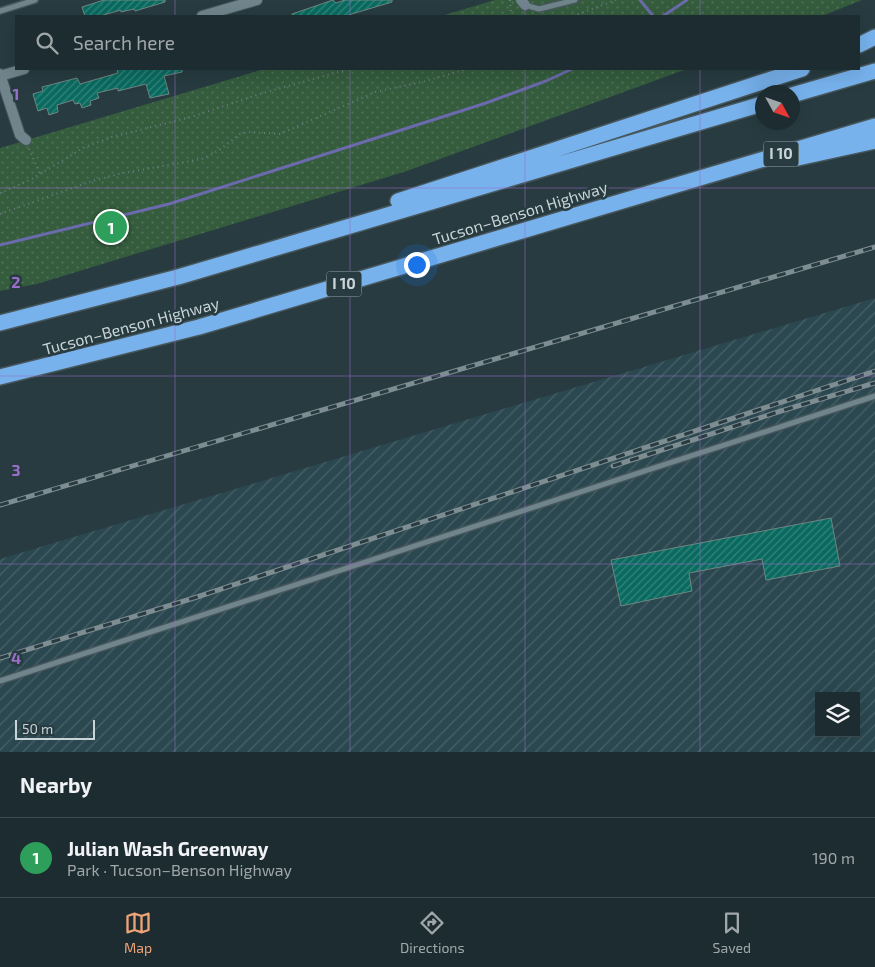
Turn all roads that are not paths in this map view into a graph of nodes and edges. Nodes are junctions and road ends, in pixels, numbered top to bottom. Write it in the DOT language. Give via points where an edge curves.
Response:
graph roads {
  1 [pos="35,0"];
  2 [pos="257,0"];
  3 [pos="575,0"];
  4 [pos="523,2"];
  5 [pos="0,10"];
  6 [pos="205,15"];
  7 [pos="875,37"];
  8 [pos="860,44"];
  9 [pos="20,70"];
  10 [pos="799,70"];
  11 [pos="875,70"];
  12 [pos="0,75"];
  13 [pos="800,93"];
  14 [pos="755,106"];
  15 [pos="875,126"];
  16 [pos="26,140"];
  17 [pos="875,141"];
  18 [pos="686,182"];
  19 [pos="150,285"];
  20 [pos="0,323"];
  21 [pos="0,377"];
  22 [pos="875,396"];
  23 [pos="0,681"];
  1 -- 5 [label="lane"];
  2 -- 6 [label="street"];
  3 -- 4 [label="lane" via="539,9"];
  7 -- 8 [label="highway"];
  9 -- 12 [label="street"];
  10 -- 19 [label="highway"];
  11 -- 13 [label="highway"];
  12 -- 16 [label="street" via="20,134"];
  14 -- 19 [label="highway"];
  15 -- 18 [label="highway, Tucson–Benson Highway / I 10"];
  17 -- 18 [label="highway"];
  18 -- 21 [label="highway, Tucson–Benson Highway / I 10" via="200,327"];
  19 -- 20 [label="highway"];
  22 -- 23 [label="lane"];
}
